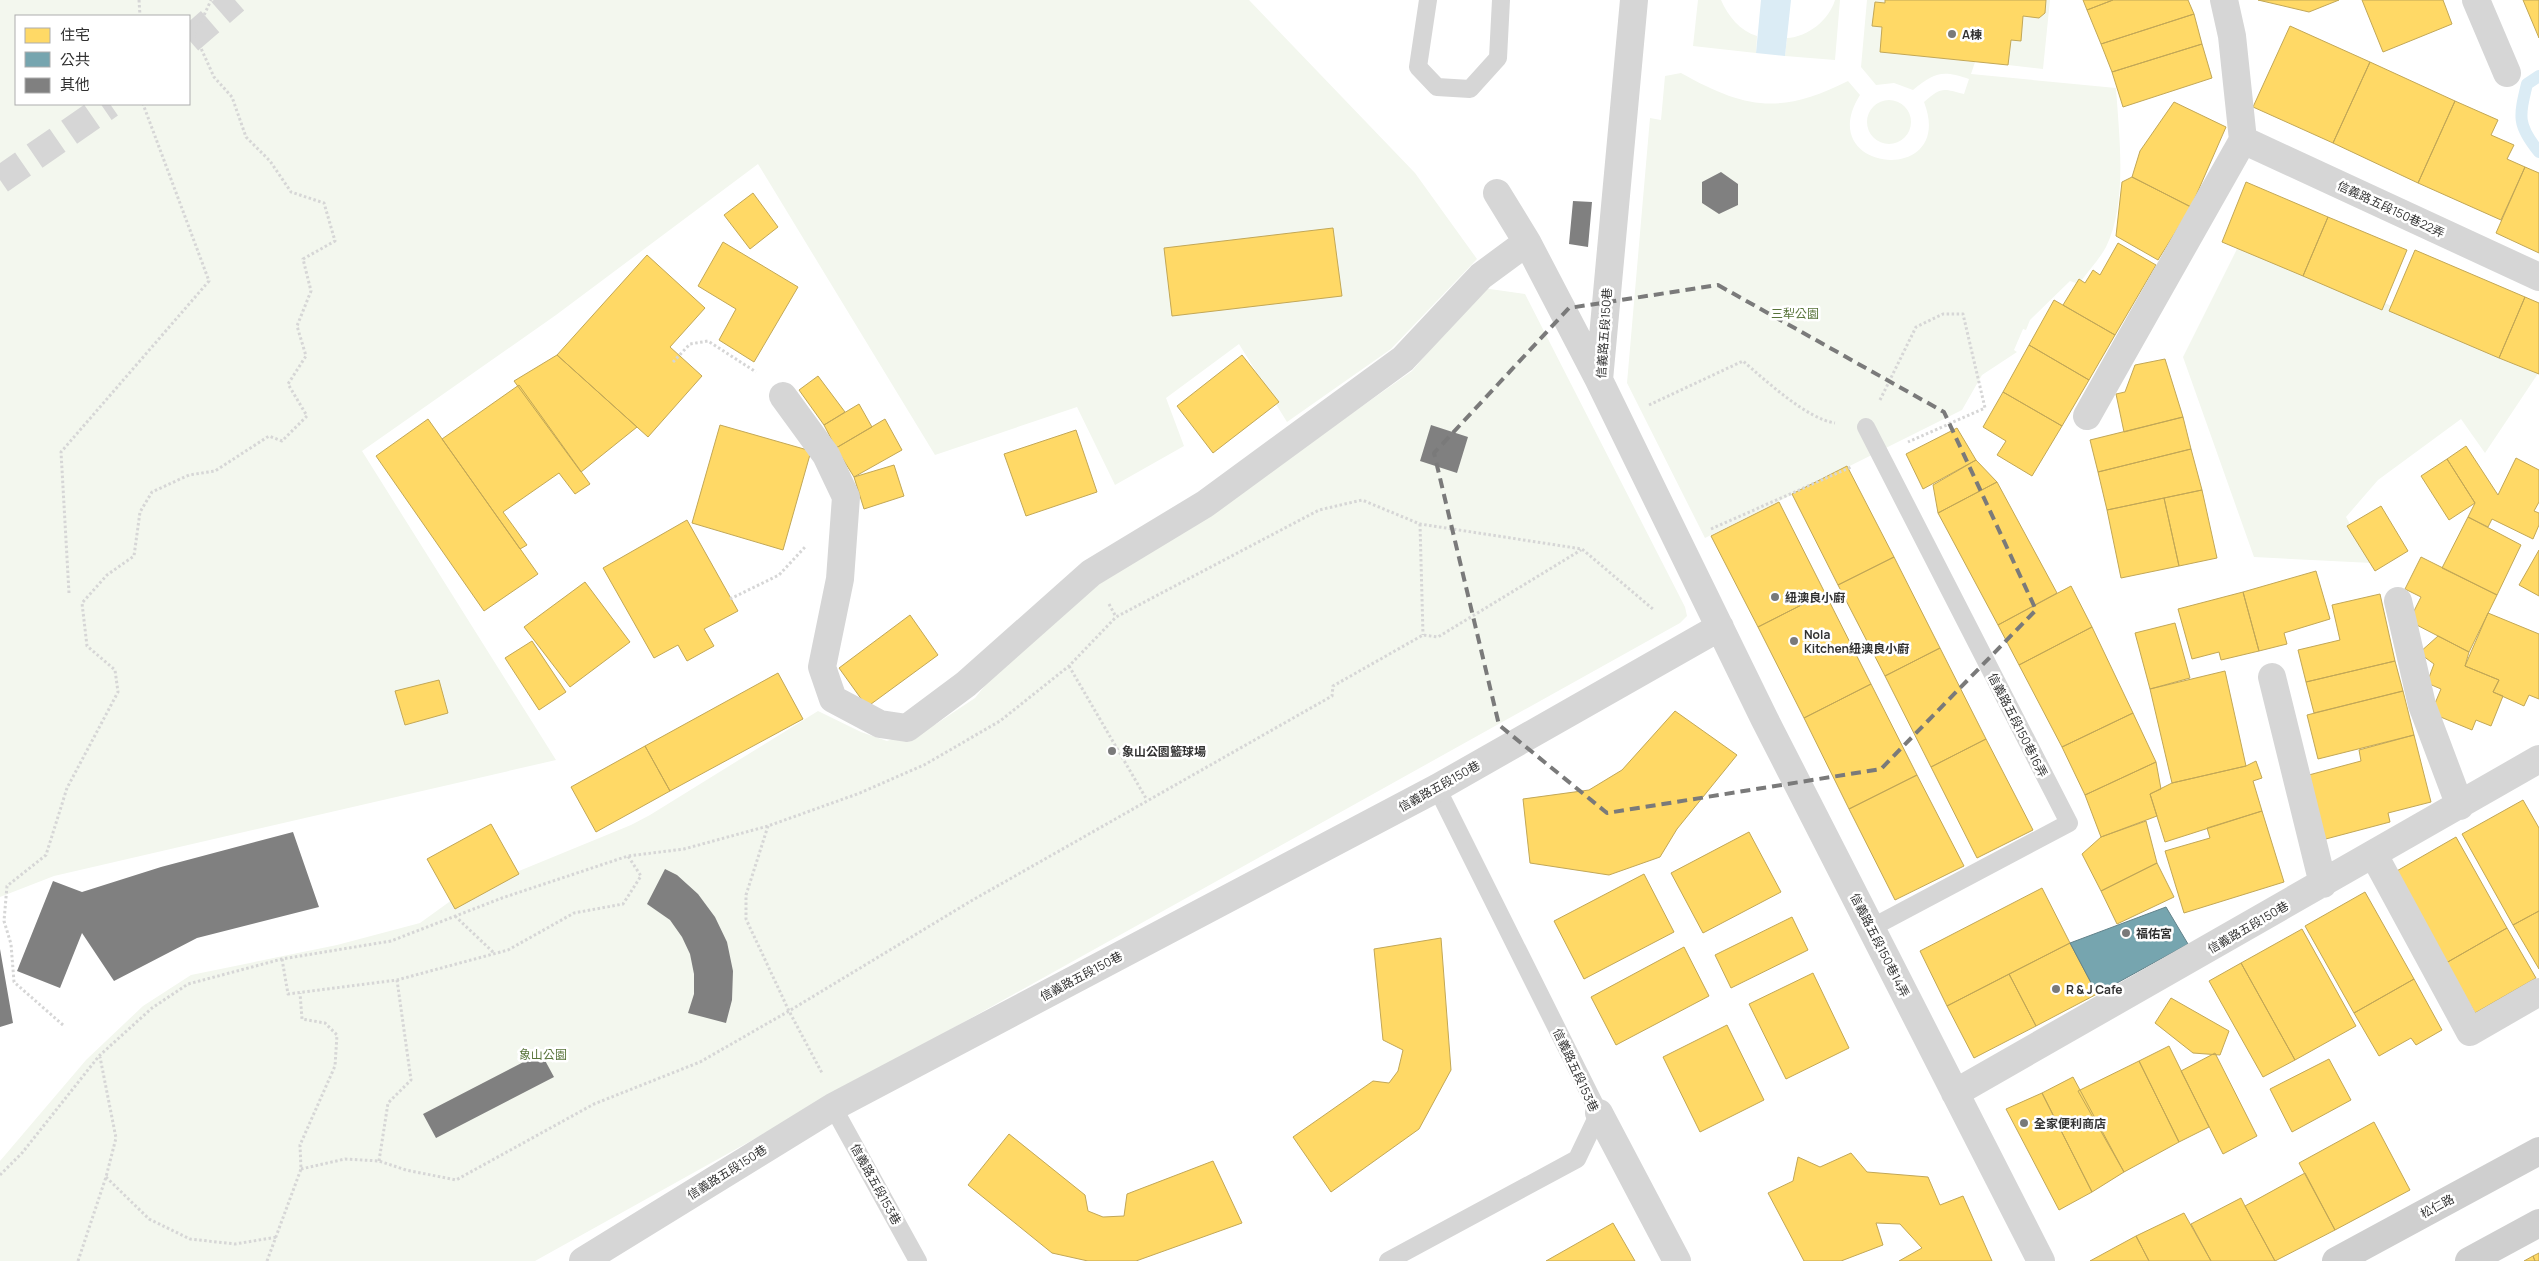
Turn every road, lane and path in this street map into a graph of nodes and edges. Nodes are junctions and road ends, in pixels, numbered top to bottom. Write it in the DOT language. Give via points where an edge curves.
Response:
graph roads {
  1 [pos="139,0"];
  2 [pos="211,0"];
  3 [pos="1428,0"];
  4 [pos="1501,0"];
  5 [pos="1634,0"];
  6 [pos="2224,0"];
  7 [pos="2476,0"];
  8 [pos="140,15"];
  9 [pos="2507,73"];
  10 [pos="143,105"];
  11 [pos="2243,140"];
  12 [pos="1497,193"];
  13 [pos="1528,242"];
  14 [pos="2539,277"];
  15 [pos="673,362"];
  16 [pos="1599,380"];
  17 [pos="783,396"];
  18 [pos="2087,416"];
  19 [pos="1618,419"];
  20 [pos="1866,427"];
  21 [pos="1880,455"];
  22 [pos="1420,524"];
  23 [pos="809,542"];
  24 [pos="1678,544"];
  25 [pos="1582,549"];
  26 [pos="69,593"];
  27 [pos="730,599"];
  28 [pos="2398,602"];
  29 [pos="1654,610"];
  30 [pos="1720,627"];
  31 [pos="1423,635"];
  32 [pos="1069,666"];
  33 [pos="2272,677"];
  34 [pos="2538,765"];
  35 [pos="1437,788"];
  36 [pos="1147,800"];
  37 [pos="2460,806"];
  38 [pos="768,826"];
  39 [pos="2374,855"];
  40 [pos="628,856"];
  41 [pos="2323,884"];
  42 [pos="455,916"];
  43 [pos="1871,928"];
  44 [pos="494,953"];
  45 [pos="282,959"];
  46 [pos="397,980"];
  47 [pos="2539,992"];
  48 [pos="300,993"];
  49 [pos="790,1011"];
  50 [pos="63,1025"];
  51 [pos="99,1056"];
  52 [pos="1956,1093"];
  53 [pos="833,1107"];
  54 [pos="1599,1113"];
  55 [pos="2539,1151"];
  56 [pos="379,1161"];
  57 [pos="301,1169"];
  58 [pos="0,1175"];
  59 [pos="106,1177"];
  60 [pos="2539,1223"];
  61 [pos="277,1237"];
  62 [pos="78,1261"];
  63 [pos="267,1261"];
  64 [pos="583,1261"];
  65 [pos="918,1261"];
  66 [pos="1388,1261"];
  67 [pos="1677,1261"];
  68 [pos="2041,1261"];
  69 [pos="2336,1261"];
  70 [pos="2470,1261"];
  1 -- 8 [label="path"];
  2 -- 50 [label="path" via="195,35 214,77 232,97 246,137 270,162 291,192 324,203 335,241 303,259 311,291 297,326 306,356 288,384 307,416 282,441 269,436 215,471 189,475 152,492 140,512 134,556 107,575 82,603 87,646 115,670 118,692 67,788 46,855 7,886 4,922 12,944 14,982"];
  3 -- 4 [label="lane" via="1418,67 1437,87 1470,89 1498,58"];
  5 -- 16 [label="street, 信義路五段150巷"];
  6 -- 11 [label="street" via="2232,36"];
  7 -- 9 [label="street"];
  10 -- 26 [label="path" via="209,281 61,452"];
  11 -- 14 [label="street, 信義路五段150巷22弄"];
  11 -- 18 [label="street"];
  12 -- 13 [label="street"];
  13 -- 16 [label="street"];
  13 -- 17 [label="street" via="1481,276 1403,359 1205,504 1091,573 966,684 907,728 880,724 832,699 822,667 840,579 846,497 826,454"];
  15 -- 17 [label="path" via="690,344 708,341 757,373"];
  16 -- 19 [label="street, 信義路五段150巷"];
  19 -- 20 [label="path" via="1743,361 1779,392 1826,422"];
  19 -- 24 [label="street, 信義路五段150巷"];
  20 -- 21 [label="lane, 信義路五段150巷16弄"];
  20 -- 21 [label="path" via="1916,327 1942,314 1963,314 1985,408"];
  21 -- 24 [label="path"];
  21 -- 43 [label="lane, 信義路五段150巷16弄" via="2069,823"];
  22 -- 25 [label="path"];
  22 -- 31 [label="path"];
  22 -- 32 [label="path" via="1362,500 1319,510 1116,617"];
  23 -- 27 [label="path" via="779,575"];
  24 -- 30 [label="street, 信義路五段150巷"];
  25 -- 29 [label="path"];
  25 -- 31 [label="path" via="1438,637"];
  28 -- 37 [label="street" via="2422,705"];
  30 -- 35 [label="street, 信義路五段150巷"];
  30 -- 43 [label="street, 信義路五段150巷14弄"];
  31 -- 36 [label="path" via="1333,686 1332,696"];
  32 -- 36 [label="path"];
  32 -- 38 [label="path" via="1000,721 924,766"];
  33 -- 41 [label="street"];
  34 -- 37 [label="street, 信義路五段150巷"];
  35 -- 53 [label="street, 信義路五段150巷"];
  35 -- 54 [label="lane, 信義路五段153巷"];
  36 -- 49 [label="path" via="971,901"];
  37 -- 39 [label="street, 信義路五段150巷"];
  38 -- 40 [label="path" via="684,848"];
  38 -- 49 [label="path" via="746,895 746,920"];
  39 -- 41 [label="street, 信義路五段150巷"];
  39 -- 47 [label="street" via="2470,1032"];
  40 -- 42 [label="path"];
  40 -- 44 [label="path" via="641,876 623,904 574,913 508,950"];
  41 -- 52 [label="street, 信義路五段150巷"];
  42 -- 44 [label="path"];
  42 -- 45 [label="path" via="391,941"];
  43 -- 52 [label="street, 信義路五段150巷14弄"];
  44 -- 46 [label="path"];
  45 -- 48 [label="path" via="288,994"];
  45 -- 51 [label="path" via="188,984 152,1008"];
  46 -- 48 [label="path"];
  46 -- 56 [label="path" via="411,1080 388,1103"];
  48 -- 57 [label="path" via="302,1019 325,1023 337,1035 335,1066 300,1146"];
  49 -- 53 [label="path" via="822,1072"];
  49 -- 56 [label="path" via="700,1062 594,1104 456,1180"];
  51 -- 58 [label="path" via="22,1153"];
  51 -- 59 [label="path" via="116,1138"];
  52 -- 68 [label="street, 信義路五段150巷14弄"];
  53 -- 64 [label="street, 信義路五段150巷"];
  53 -- 65 [label="lane, 信義路五段153巷"];
  54 -- 66 [label="lane, 信義路五段153巷" via="1577,1158"];
  54 -- 67 [label="street"];
  55 -- 69 [label="street, 松仁路"];
  56 -- 57 [label="path" via="345,1159"];
  57 -- 61 [label="path"];
  59 -- 61 [label="path" via="149,1219 190,1239 235,1244"];
  59 -- 62 [label="path"];
  60 -- 70 [label="street"];
  61 -- 63 [label="path"];
}
